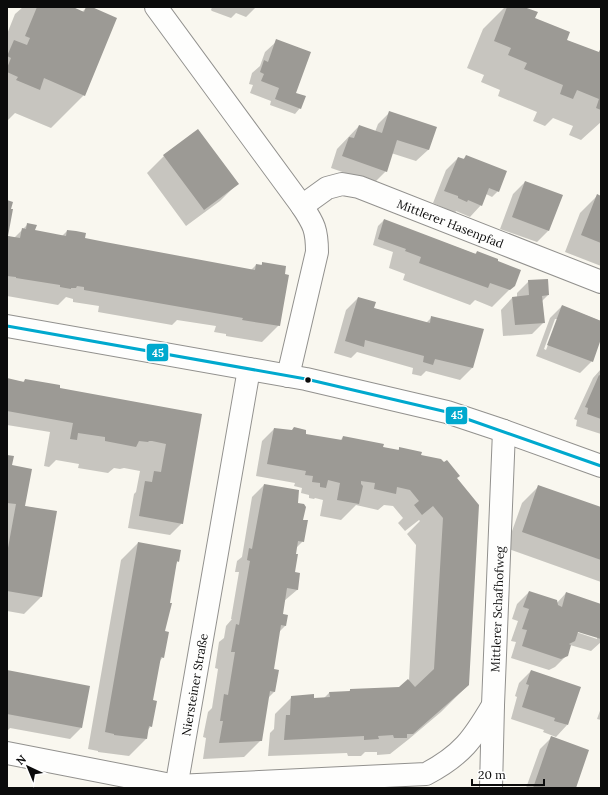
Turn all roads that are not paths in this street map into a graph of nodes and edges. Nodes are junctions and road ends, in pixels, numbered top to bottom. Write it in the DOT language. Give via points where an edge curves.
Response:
graph roads {
  1 [pos="156,7"];
  2 [pos="302,206"];
  3 [pos="601,282"];
  4 [pos="7,326"];
  5 [pos="249,369"];
  6 [pos="288,376"];
  7 [pos="504,431"];
  8 [pos="601,466"];
  9 [pos="493,705"];
  10 [pos="7,753"];
  11 [pos="428,781"];
  12 [pos="176,787"];
  13 [pos="491,788"];
  1 -- 2 [label="street"];
  2 -- 3 [label="street, Mittlerer Hasenpfad" via="327,188 342,184 359,187"];
  2 -- 6 [label="street" via="312,220 317,234 317,252"];
  4 -- 5 [label="street"];
  5 -- 6 [label="street"];
  5 -- 12 [label="street, Niersteiner Straße"];
  6 -- 7 [label="street" via="447,412"];
  7 -- 8 [label="street"];
  7 -- 9 [label="street, Mittlerer Schafhofweg"];
  9 -- 11 [label="street" via="476,734"];
  9 -- 13 [label="street, Mittlerer Schafhofweg"];
  10 -- 12 [label="street"];
  11 -- 12 [label="street"];
}
